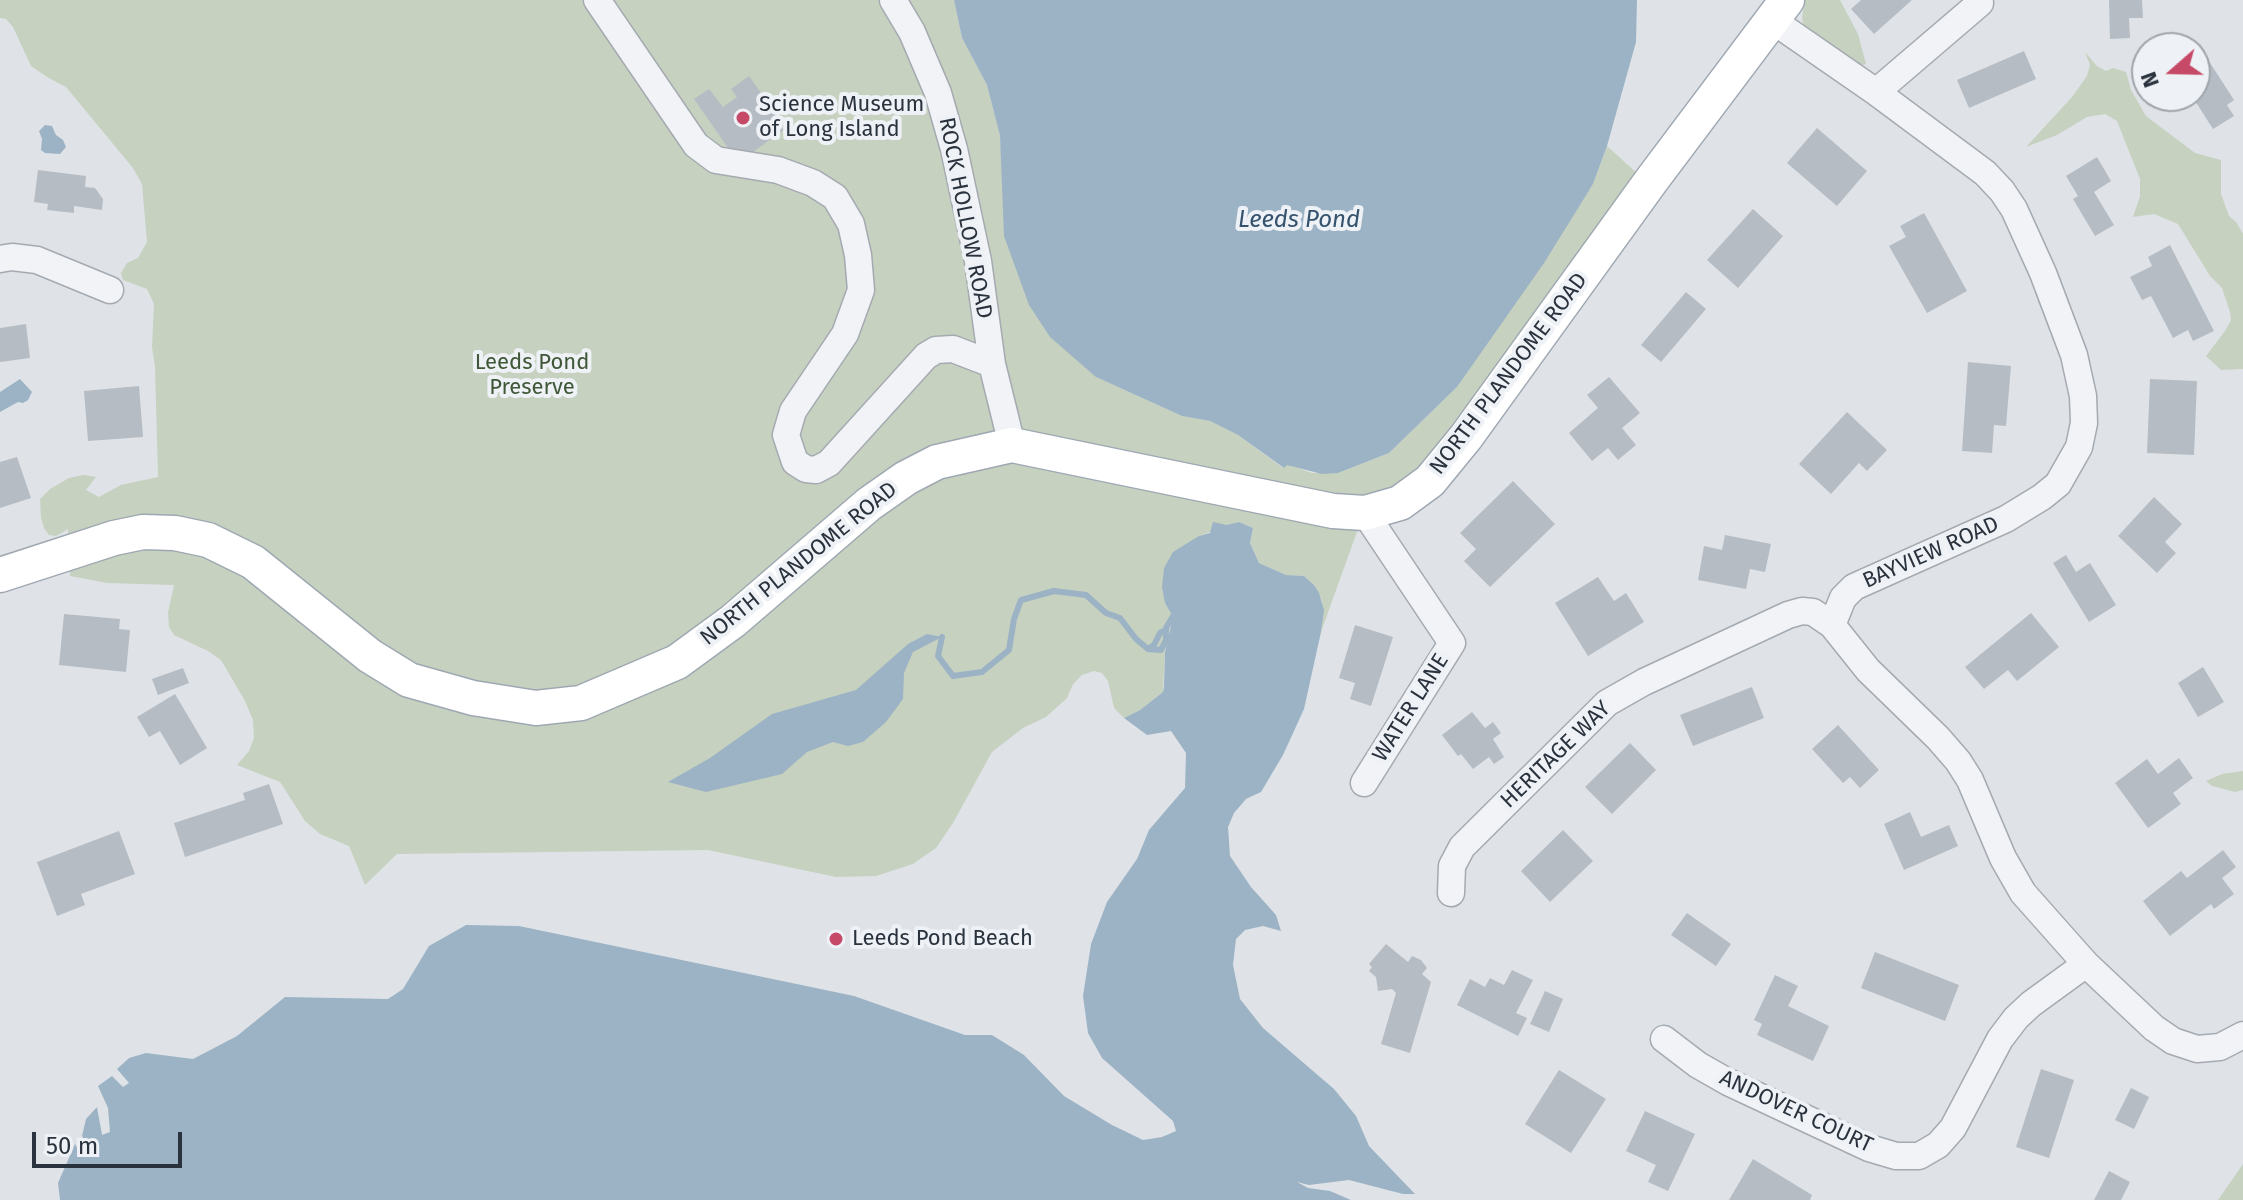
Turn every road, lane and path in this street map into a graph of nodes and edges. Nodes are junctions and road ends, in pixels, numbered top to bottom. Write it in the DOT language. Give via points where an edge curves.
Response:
graph roads {
  1 [pos="597,0"];
  2 [pos="893,0"];
  3 [pos="1980,3"];
  4 [pos="1780,10"];
  5 [pos="1876,92"];
  6 [pos="0,259"];
  7 [pos="110,290"];
  8 [pos="992,364"];
  9 [pos="1012,445"];
  10 [pos="1365,513"];
  11 [pos="0,575"];
  12 [pos="1832,625"];
  13 [pos="1364,783"];
  14 [pos="1451,893"];
  15 [pos="2086,964"];
  16 [pos="2243,1035"];
  17 [pos="1664,1039"];
  1 -- 8 [label="street" via="696,145 716,160 778,170 813,183 835,197 851,224 861,290 845,334 793,411 786,435 795,462 816,470 829,463 936,350 953,349"];
  2 -- 8 [label="street, ROCK HOLLOW ROAD" via="938,93 954,149 978,261"];
  3 -- 5 [label="street"];
  4 -- 5 [label="street, BAYVIEW ROAD"];
  4 -- 10 [label="main road, NORTH PLANDOME ROAD" via="1430,481 1400,503"];
  5 -- 12 [label="street, BAYVIEW ROAD" via="1985,173 2014,209 2074,355 2084,423 2070,466 2042,497 2006,519 1854,587 1843,598"];
  6 -- 7 [label="street" via="37,260"];
  8 -- 9 [label="street, ROCK HOLLOW ROAD"];
  9 -- 10 [label="main road, NORTH PLANDOME ROAD" via="1333,511"];
  9 -- 11 [label="main road, NORTH PLANDOME ROAD" via="937,462 906,478 677,662 581,703 536,708 409,680 370,656 253,562 208,540 143,532"];
  10 -- 13 [label="street, WATER LANE" via="1452,643"];
  12 -- 14 [label="street, HERITAGE WAY" via="1813,612 1788,615 1607,703 1462,847 1452,866"];
  12 -- 15 [label="street" via="1868,670 1958,761 2023,893"];
  15 -- 16 [label="street" via="2173,1041 2197,1049 2220,1047"];
  15 -- 17 [label="street, ANDOVER COURT" via="2016,1018 1953,1128 1919,1156 1896,1156 1855,1142 1728,1082"];
}
